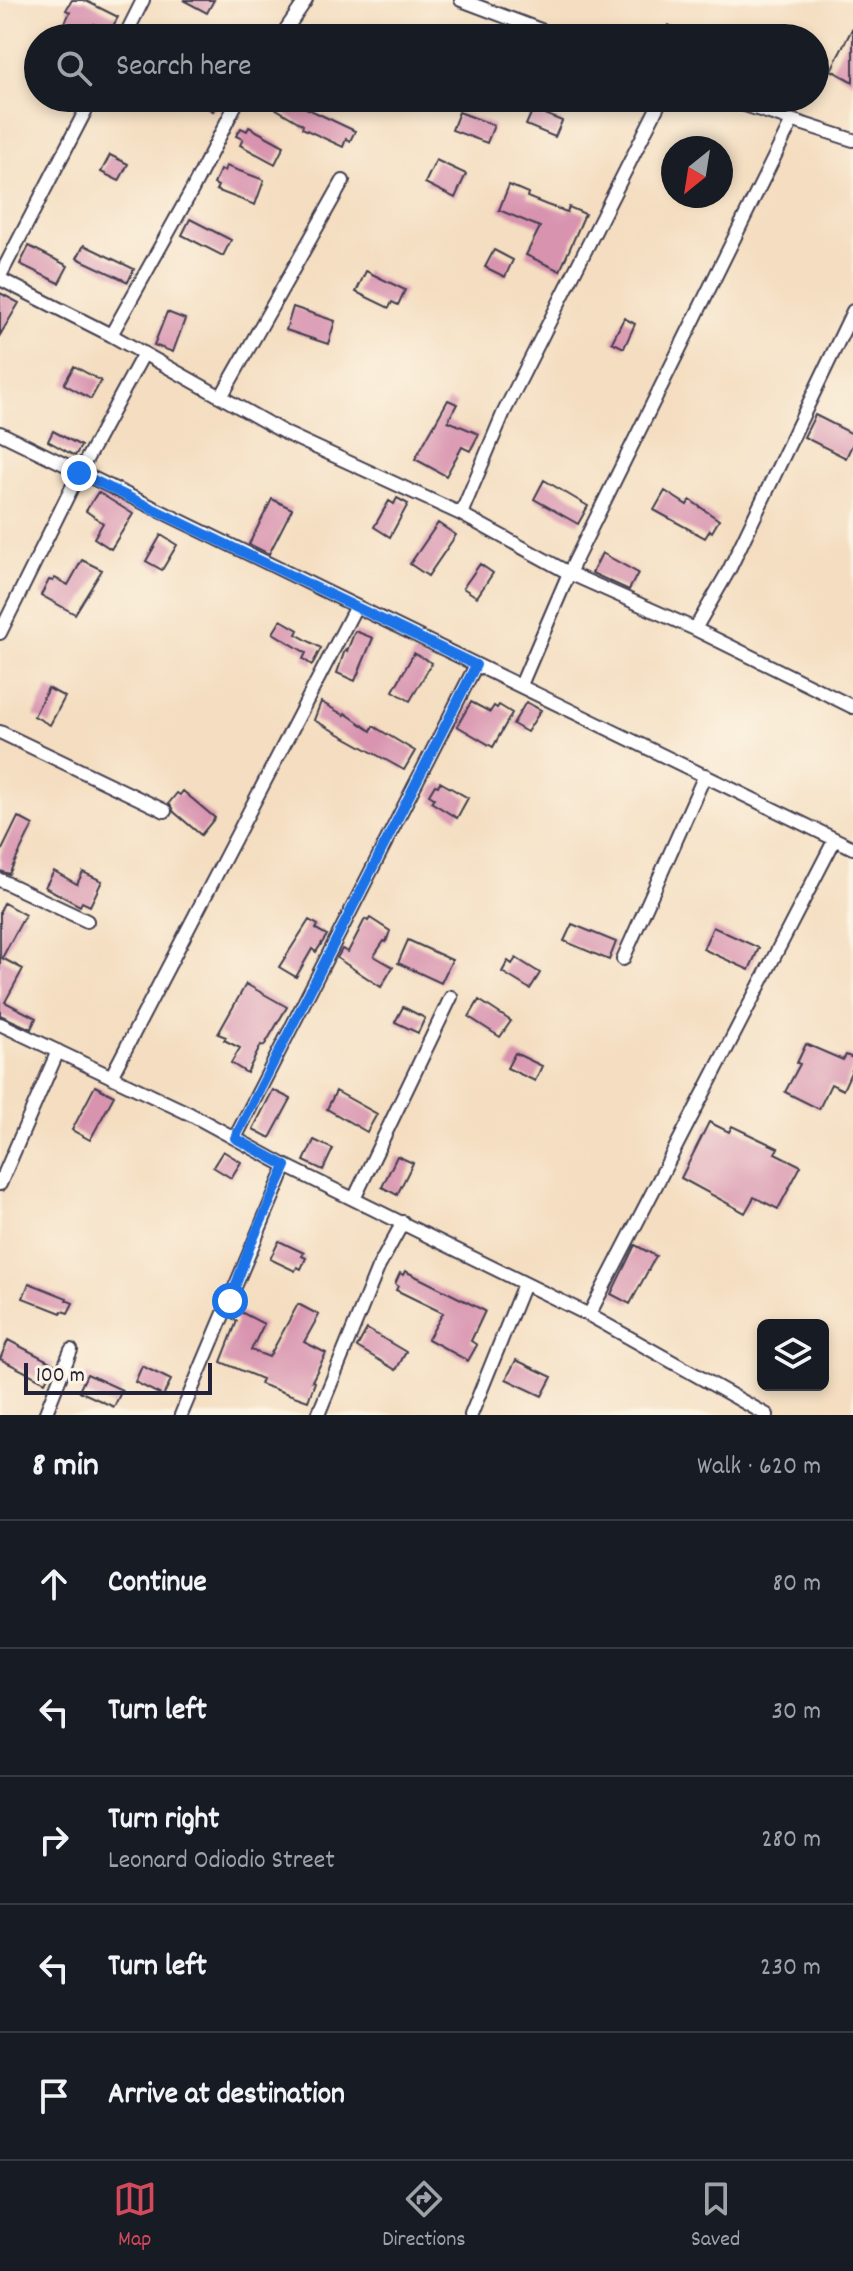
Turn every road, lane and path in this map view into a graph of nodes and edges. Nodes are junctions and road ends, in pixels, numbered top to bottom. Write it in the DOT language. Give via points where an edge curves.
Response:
graph roads {
  1 [pos="143,0"];
  2 [pos="306,0"];
  3 [pos="461,0"];
  4 [pos="131,24"];
  5 [pos="290,24"];
  6 [pos="525,24"];
  7 [pos="85,112"];
  8 [pos="232,112"];
  9 [pos="655,112"];
  10 [pos="765,112"];
  11 [pos="792,121"];
  12 [pos="853,140"];
  13 [pos="343,181"];
  14 [pos="0,277"];
  15 [pos="853,311"];
  16 [pos="111,335"];
  17 [pos="144,353"];
  18 [pos="221,397"];
  19 [pos="0,433"];
  20 [pos="79,473"];
  21 [pos="461,514"];
  22 [pos="569,573"];
  23 [pos="355,608"];
  24 [pos="695,629"];
  25 [pos="0,633"];
  26 [pos="476,665"];
  27 [pos="521,685"];
  28 [pos="853,707"];
  29 [pos="0,732"];
  30 [pos="705,775"];
  31 [pos="165,811"];
  32 [pos="835,839"];
  33 [pos="853,848"];
  34 [pos="0,880"];
  35 [pos="87,921"];
  36 [pos="623,959"];
  37 [pos="451,997"];
  38 [pos="0,1024"];
  39 [pos="58,1051"];
  40 [pos="111,1077"];
  41 [pos="235,1138"];
  42 [pos="286,1166"];
  43 [pos="0,1184"];
  44 [pos="354,1199"];
  45 [pos="403,1222"];
  46 [pos="524,1284"];
  47 [pos="589,1315"];
  48 [pos="71,1350"];
  49 [pos="45,1415"];
  50 [pos="181,1415"];
  51 [pos="318,1415"];
  52 [pos="471,1415"];
  53 [pos="767,1415"];
  1 -- 4 [label="street"];
  2 -- 5 [label="street"];
  3 -- 6 [label="street"];
  7 -- 14 [label="street"];
  8 -- 16 [label="street"];
  9 -- 21 [label="street" via="503,414"];
  10 -- 11 [label="street"];
  11 -- 12 [label="street"];
  11 -- 22 [label="street"];
  13 -- 18 [label="street"];
  14 -- 16 [label="street"];
  15 -- 24 [label="street" via="729,570"];
  16 -- 17 [label="street"];
  17 -- 18 [label="street"];
  17 -- 20 [label="street"];
  18 -- 21 [label="street" via="287,434"];
  19 -- 20 [label="street"];
  20 -- 23 [label="street"];
  20 -- 25 [label="street"];
  21 -- 22 [label="street"];
  22 -- 24 [label="street"];
  22 -- 27 [label="street"];
  23 -- 26 [label="street"];
  23 -- 40 [label="street"];
  24 -- 28 [label="street"];
  26 -- 27 [label="street"];
  26 -- 41 [label="street"];
  27 -- 30 [label="street"];
  29 -- 31 [label="street"];
  30 -- 32 [label="street"];
  30 -- 36 [label="street"];
  32 -- 33 [label="street"];
  32 -- 47 [label="street"];
  34 -- 35 [label="street"];
  37 -- 44 [label="street"];
  38 -- 39 [label="street"];
  39 -- 40 [label="street"];
  39 -- 43 [label="street"];
  40 -- 41 [label="street"];
  41 -- 42 [label="street"];
  42 -- 44 [label="street"];
  42 -- 50 [label="street"];
  44 -- 45 [label="street"];
  45 -- 46 [label="street"];
  45 -- 51 [label="street" via="378,1268"];
  46 -- 47 [label="street"];
  46 -- 52 [label="street"];
  47 -- 53 [label="street"];
  48 -- 49 [label="street"];
}
